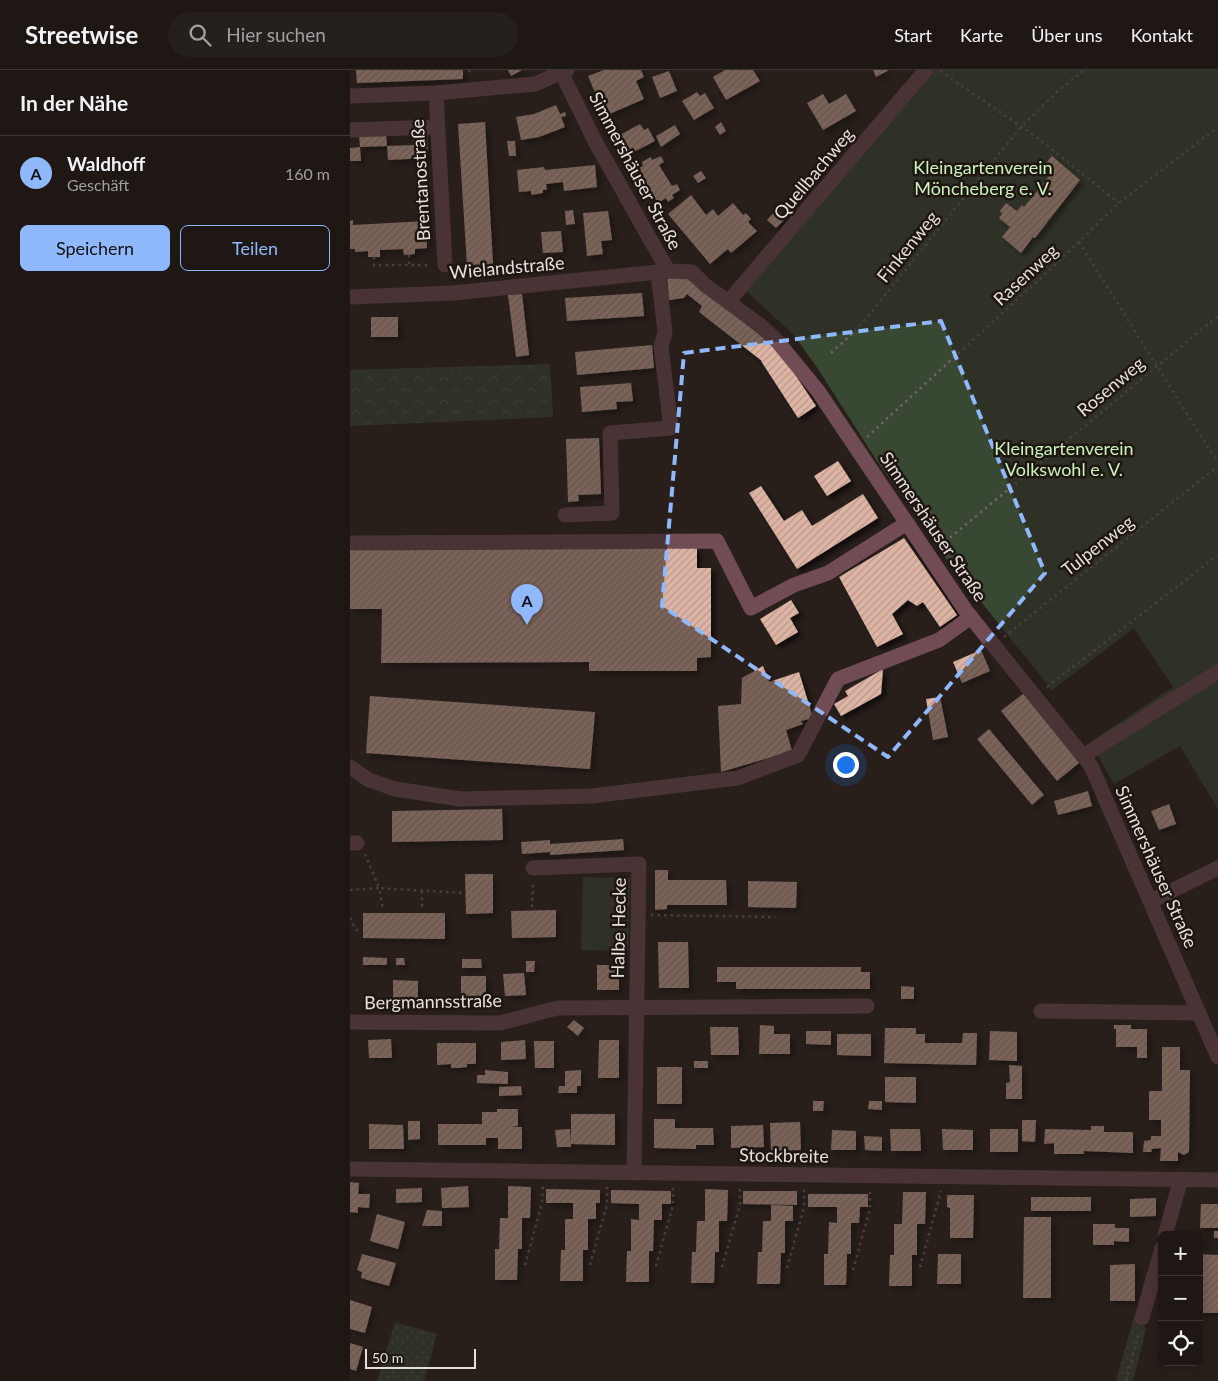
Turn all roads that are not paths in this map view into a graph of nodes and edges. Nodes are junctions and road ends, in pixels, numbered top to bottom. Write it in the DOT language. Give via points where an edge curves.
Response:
graph roads {
  1 [pos="926,70"];
  2 [pos="563,71"];
  3 [pos="539,76"];
  4 [pos="436,93"];
  5 [pos="350,96"];
  6 [pos="437,126"];
  7 [pos="350,130"];
  8 [pos="444,265"];
  9 [pos="663,272"];
  10 [pos="350,297"];
  11 [pos="728,302"];
  12 [pos="565,515"];
  13 [pos="907,523"];
  14 [pos="350,543"];
  15 [pos="971,617"];
  16 [pos="1218,672"];
  17 [pos="1083,756"];
  18 [pos="350,767"];
  19 [pos="533,868"];
  20 [pos="1218,868"];
  21 [pos="1151,901"];
  22 [pos="867,1006"];
  23 [pos="636,1009"];
  24 [pos="1041,1011"];
  25 [pos="1199,1013"];
  26 [pos="350,1022"];
  27 [pos="1218,1057"];
  28 [pos="350,1169"];
  29 [pos="634,1173"];
  30 [pos="1181,1180"];
  31 [pos="1218,1180"];
  32 [pos="1166,1231"];
  33 [pos="1158,1262"];
  34 [pos="1142,1318"];
  1 -- 11 [label="street, Quellbachweg"];
  2 -- 3 [label="street, Brentanostraße"];
  2 -- 9 [label="street, Simmershäuser Straße" via="596,143"];
  3 -- 4 [label="street, Brentanostraße" via="535,84"];
  4 -- 5 [label="street, Brentanostraße"];
  4 -- 6 [label="street, Brentanostraße"];
  6 -- 7 [label="street"];
  6 -- 8 [label="street, Brentanostraße"];
  9 -- 10 [label="street, Wielandstraße" via="453,293"];
  9 -- 11 [label="street, Simmershäuser Straße" via="692,272"];
  9 -- 12 [label="street" via="664,332 661,347 671,428 610,432 612,513"];
  11 -- 13 [label="street, Simmershäuser Straße" via="777,341 818,391"];
  13 -- 14 [label="street" via="828,573 794,585 751,608 717,541"];
  13 -- 15 [label="street, Simmershäuser Straße"];
  15 -- 17 [label="street, Simmershäuser Straße"];
  15 -- 18 [label="street" via="939,640 838,680 798,755 738,778 591,796 460,799 395,789 369,780"];
  16 -- 17 [label="street"];
  17 -- 21 [label="street, Simmershäuser Straße" via="1091,766"];
  19 -- 23 [label="street, Halbe Hecke" via="639,864"];
  20 -- 21 [label="street"];
  21 -- 25 [label="street, Simmershäuser Straße"];
  22 -- 23 [label="street"];
  23 -- 26 [label="street, Bergmannsstraße" via="557,1008 500,1023"];
  23 -- 29 [label="street, Halbe Hecke"];
  24 -- 25 [label="street"];
  25 -- 27 [label="street, Simmershäuser Straße"];
  28 -- 29 [label="street, Stockbreite"];
  29 -- 30 [label="street, Stockbreite"];
  30 -- 31 [label="street, Stockbreite"];
  30 -- 32 [label="street"];
  33 -- 34 [label="street"];
}
